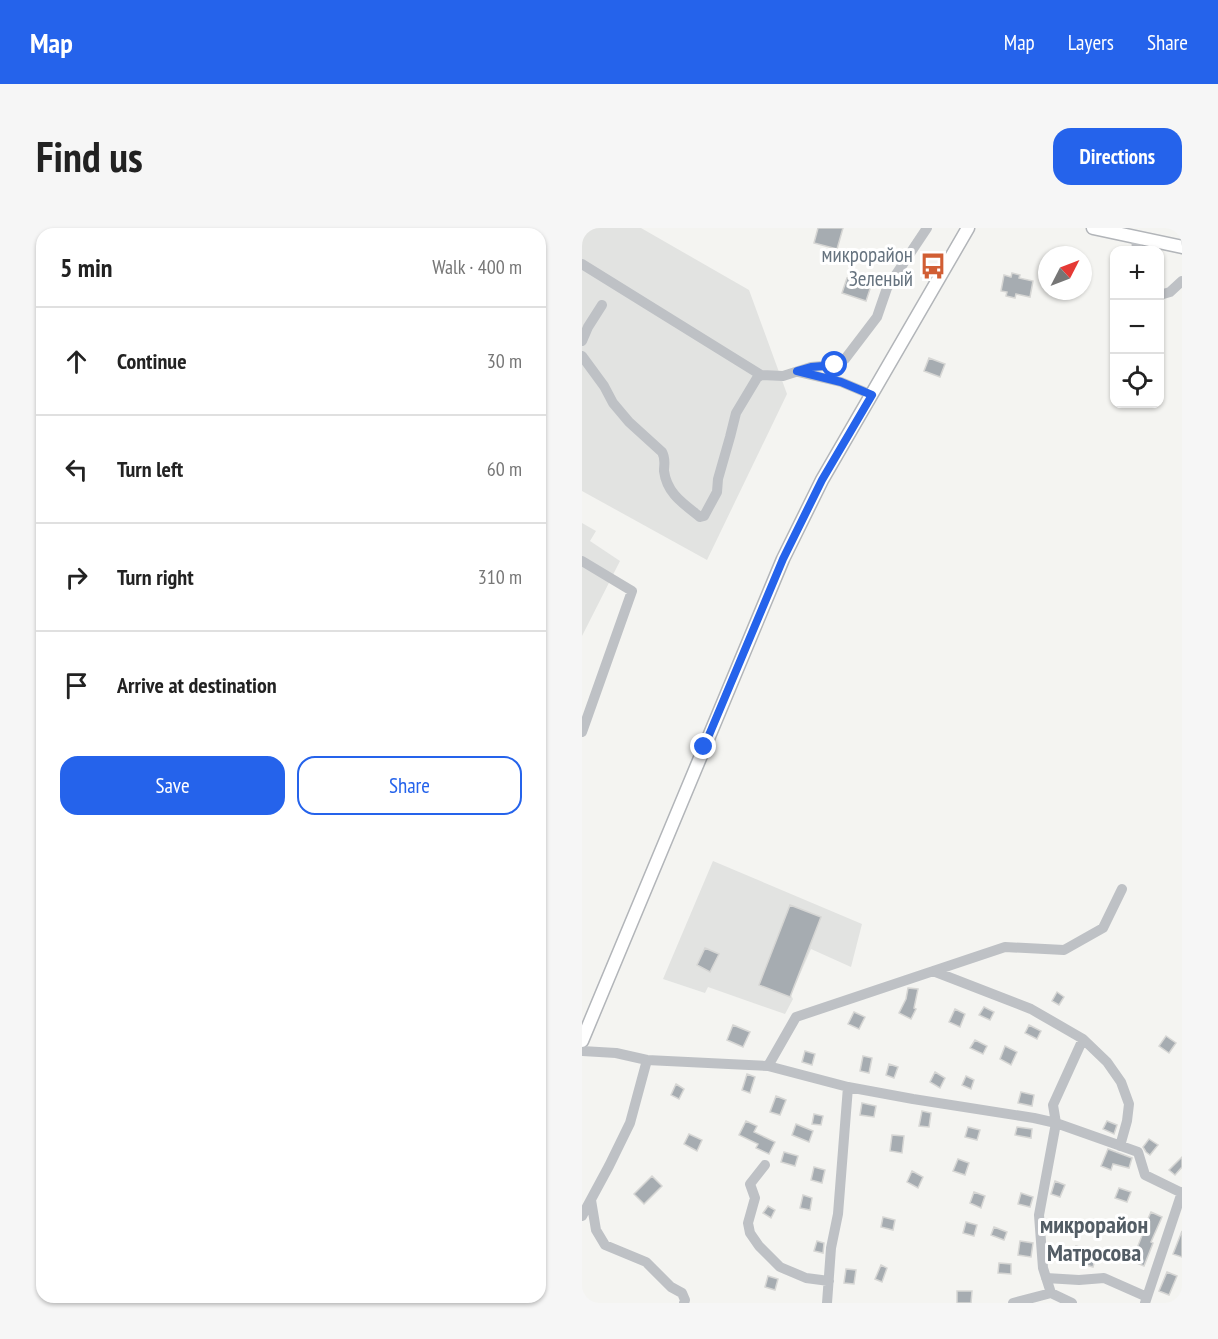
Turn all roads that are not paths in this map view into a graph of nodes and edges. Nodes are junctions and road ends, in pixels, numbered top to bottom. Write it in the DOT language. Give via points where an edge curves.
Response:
graph roads {
  1 [pos="927,228"];
  2 [pos="968,228"];
  3 [pos="1093,228"];
  4 [pos="1136,237"];
  5 [pos="1137,246"];
  6 [pos="1182,247"];
  7 [pos="582,264"];
  8 [pos="1182,281"];
  9 [pos="1164,294"];
  10 [pos="602,305"];
  11 [pos="582,341"];
  12 [pos="582,356"];
  13 [pos="797,371"];
  14 [pos="761,375"];
  15 [pos="872,395"];
  16 [pos="582,561"];
  17 [pos="582,732"];
  18 [pos="1122,889"];
  19 [pos="933,971"];
  20 [pos="1083,1039"];
  21 [pos="582,1041"];
  22 [pos="582,1051"];
  23 [pos="647,1060"];
  24 [pos="768,1066"];
  25 [pos="848,1087"];
  26 [pos="1056,1123"];
  27 [pos="1120,1146"];
  28 [pos="765,1165"];
  29 [pos="1182,1192"];
  30 [pos="591,1200"];
  31 [pos="582,1216"];
  32 [pos="1046,1278"];
  33 [pos="829,1281"];
  34 [pos="1051,1293"];
  35 [pos="1146,1300"];
  36 [pos="684,1303"];
  37 [pos="827,1303"];
  38 [pos="1013,1303"];
  39 [pos="1072,1303"];
  1 -- 13 [label="street" via="887,288 876,317 845,359 835,365"];
  2 -- 15 [label="main road"];
  3 -- 4 [label="main road"];
  4 -- 5 [label="street"];
  4 -- 6 [label="main road"];
  7 -- 14 [label="street"];
  8 -- 9 [label="street"];
  10 -- 11 [label="street"];
  12 -- 14 [label="street" via="613,403 662,452 668,488 700,517 717,492 736,413"];
  13 -- 14 [label="street" via="783,376"];
  13 -- 15 [label="street"];
  15 -- 21 [label="main road" via="822,480 783,559"];
  16 -- 17 [label="street" via="632,591"];
  18 -- 19 [label="street" via="1103,928 1064,950 1005,947"];
  19 -- 20 [label="street" via="1031,1009"];
  19 -- 24 [label="street" via="796,1017"];
  20 -- 26 [label="street" via="1053,1105"];
  20 -- 27 [label="street" via="1107,1062 1121,1082 1129,1104"];
  22 -- 23 [label="street"];
  23 -- 24 [label="street"];
  23 -- 30 [label="street" via="630,1123"];
  24 -- 25 [label="street"];
  25 -- 26 [label="street"];
  25 -- 33 [label="street"];
  26 -- 27 [label="street"];
  26 -- 32 [label="street" via="1039,1215"];
  27 -- 29 [label="street" via="1138,1152 1145,1175"];
  28 -- 33 [label="street" via="750,1184 755,1198 748,1223 750,1233 780,1267 806,1278"];
  29 -- 35 [label="street"];
  30 -- 31 [label="street"];
  30 -- 36 [label="street" via="596,1230 605,1245 646,1262 682,1293"];
  32 -- 34 [label="street"];
  32 -- 35 [label="street" via="1104,1278"];
  33 -- 37 [label="street"];
  34 -- 38 [label="street"];
  34 -- 39 [label="street"];
}
